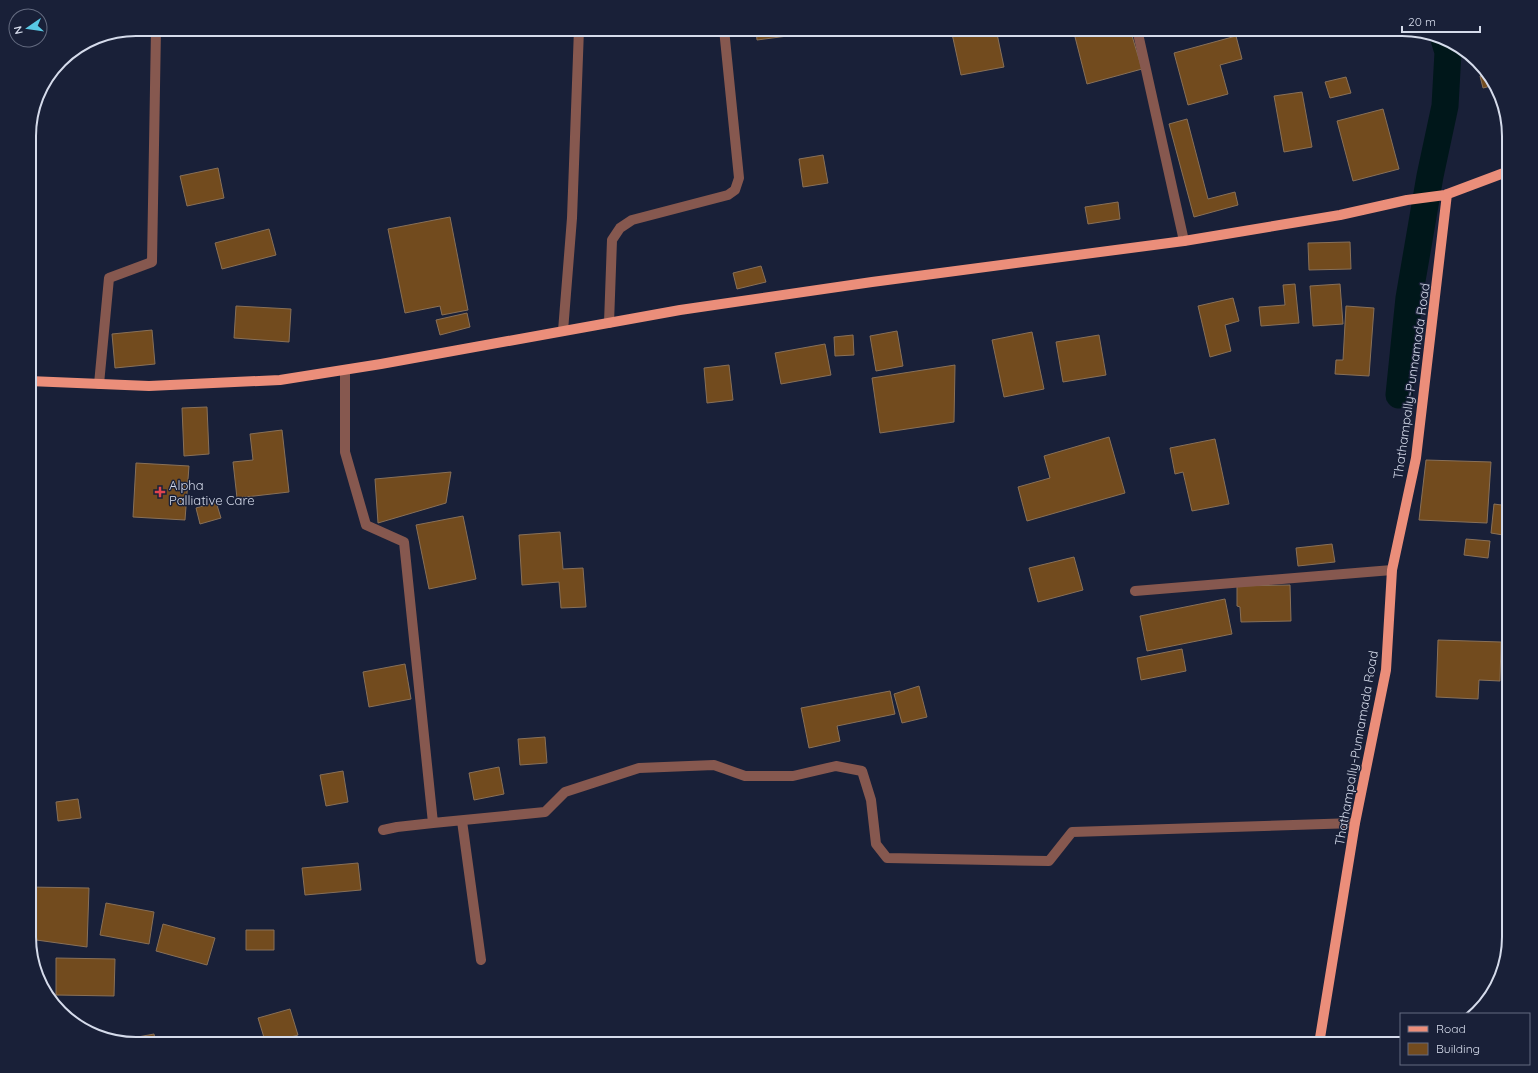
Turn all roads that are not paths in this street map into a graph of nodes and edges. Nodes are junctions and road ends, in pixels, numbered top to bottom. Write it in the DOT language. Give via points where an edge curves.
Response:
graph roads {
  1 [pos="156,36"];
  2 [pos="579,36"];
  3 [pos="725,36"];
  4 [pos="1139,36"];
  5 [pos="1502,174"];
  6 [pos="1446,195"];
  7 [pos="1184,242"];
  8 [pos="609,323"];
  9 [pos="563,331"];
  10 [pos="345,370"];
  11 [pos="36,381"];
  12 [pos="99,384"];
  13 [pos="1392,570"];
  14 [pos="1135,590"];
  15 [pos="462,820"];
  16 [pos="433,822"];
  17 [pos="1355,823"];
  18 [pos="383,830"];
  19 [pos="482,960"];
  20 [pos="1320,1037"];
  1 -- 12 [label="street" via="152,262 109,278"];
  2 -- 9 [label="street" via="572,218"];
  3 -- 8 [label="street" via="739,178 734,190 728,195 632,220 620,228 612,240"];
  4 -- 7 [label="street"];
  5 -- 6 [label="main road"];
  6 -- 7 [label="main road"];
  6 -- 13 [label="main road, Thathampally-Punnamada Road" via="1416,458"];
  7 -- 8 [label="main road" via="872,282"];
  8 -- 9 [label="main road"];
  9 -- 10 [label="main road"];
  10 -- 12 [label="main road" via="280,380 149,386"];
  10 -- 16 [label="street" via="345,452 366,525 404,542"];
  11 -- 12 [label="main road"];
  13 -- 14 [label="street"];
  13 -- 17 [label="main road, Thathampally-Punnamada Road" via="1386,670"];
  15 -- 16 [label="street"];
  15 -- 17 [label="street" via="545,812 565,792 639,768 714,765 745,776 793,776 836,766 862,772 870,800 876,844 888,858 1050,861 1072,832"];
  15 -- 19 [label="street"];
  16 -- 18 [label="street"];
  17 -- 20 [label="main road, Thathampally-Punnamada Road"];
}
